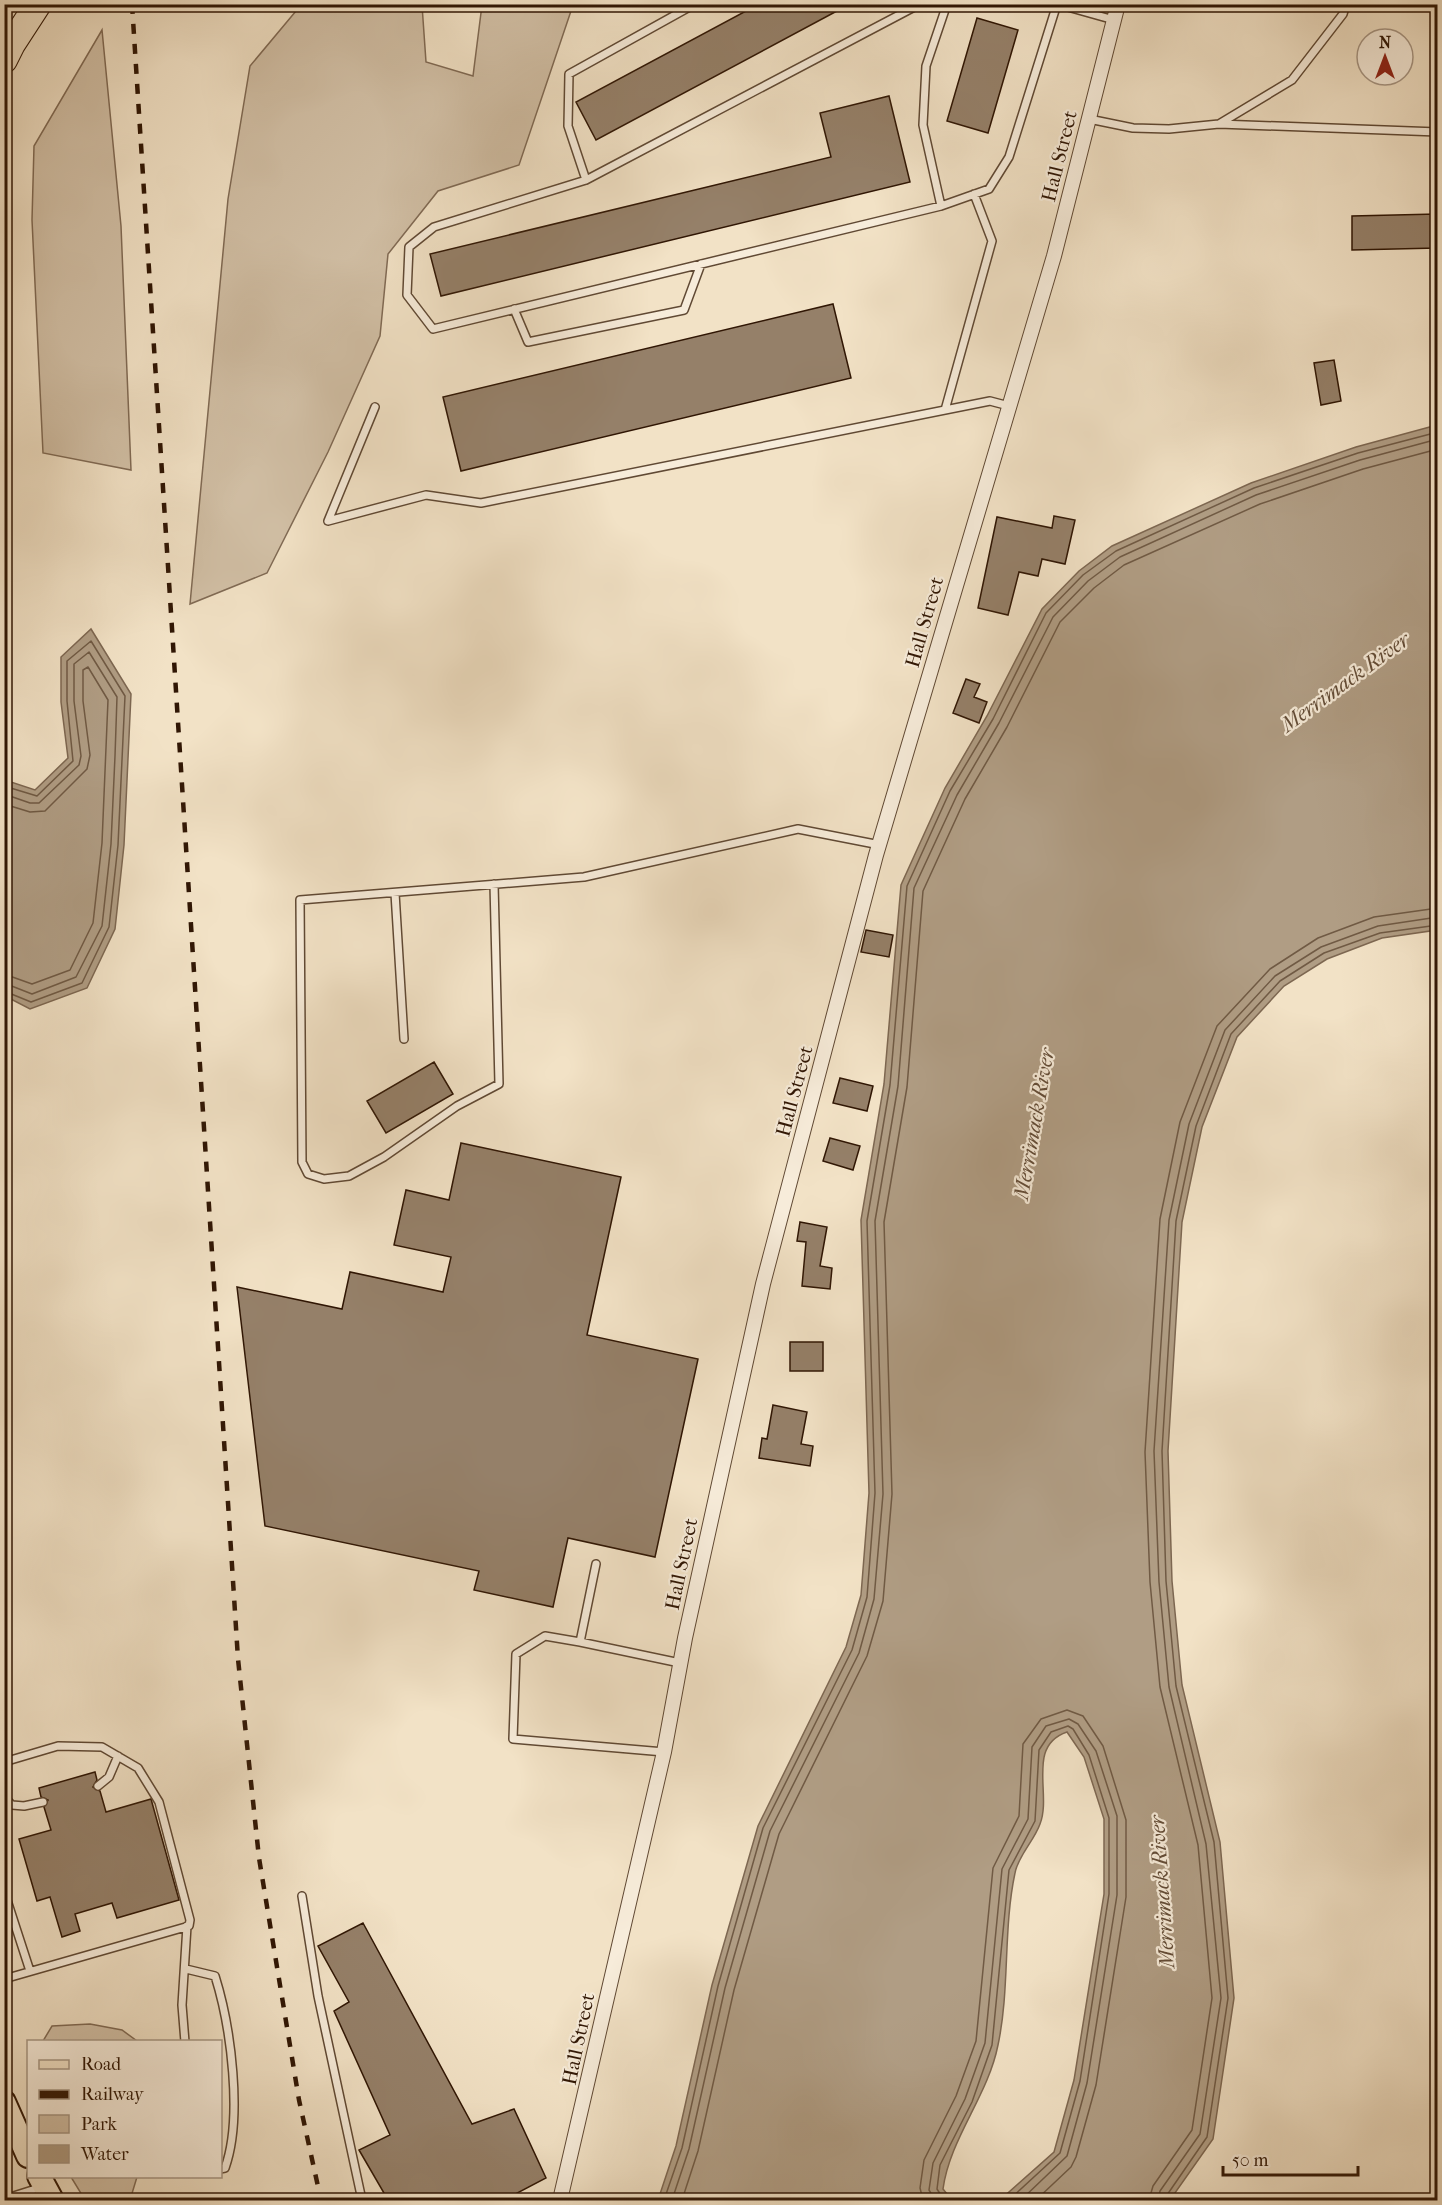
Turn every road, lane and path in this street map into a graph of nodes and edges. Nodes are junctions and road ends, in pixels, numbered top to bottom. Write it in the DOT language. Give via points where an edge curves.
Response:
graph roads {
  1 [pos="38,4"];
  2 [pos="695,4"];
  3 [pos="920,4"];
  4 [pos="947,4"];
  5 [pos="1118,4"];
  6 [pos="1346,4"];
  7 [pos="1057,5"];
  8 [pos="1114,20"];
  9 [pos="4,60"];
  10 [pos="1089,118"];
  11 [pos="1219,124"];
  12 [pos="1437,132"];
  13 [pos="586,180"];
  14 [pos="974,194"];
  15 [pos="941,206"];
  16 [pos="701,264"];
  17 [pos="514,309"];
  18 [pos="1009,406"];
  19 [pos="375,407"];
  20 [pos="945,410"];
  21 [pos="880,845"];
  22 [pos="494,884"];
  23 [pos="395,893"];
  24 [pos="404,1039"];
  25 [pos="596,1564"];
  26 [pos="580,1642"];
  27 [pos="680,1663"];
  28 [pos="664,1752"];
  29 [pos="118,1756"];
  30 [pos="4,1762"];
  31 [pos="98,1786"];
  32 [pos="4,1797"];
  33 [pos="43,1802"];
  34 [pos="4,1891"];
  35 [pos="302,1896"];
  36 [pos="187,1926"];
  37 [pos="186,1969"];
  38 [pos="30,1971"];
  39 [pos="4,1978"];
  40 [pos="185,2040"];
  41 [pos="4,2102"];
  42 [pos="27,2154"];
  43 [pos="222,2169"];
  44 [pos="45,2188"];
  45 [pos="4,2199"];
  46 [pos="362,2200"];
  47 [pos="560,2200"];
  1 -- 9 [label="highway"];
  2 -- 13 [label="lane" via="569,74 568,126"];
  3 -- 13 [label="lane"];
  4 -- 15 [label="lane" via="926,66 923,124"];
  5 -- 8 [label="street, Hall Street"];
  6 -- 11 [label="lane" via="1343,14 1292,80"];
  7 -- 8 [label="lane"];
  7 -- 14 [label="lane" via="1009,157 989,189"];
  8 -- 10 [label="street, Hall Street"];
  10 -- 11 [label="lane" via="1133,128"];
  10 -- 18 [label="street, Hall Street" via="1054,256"];
  11 -- 12 [label="lane"];
  13 -- 17 [label="lane" via="434,227 409,247 407,295 433,328"];
  14 -- 15 [label="lane"];
  14 -- 20 [label="lane" via="992,241"];
  15 -- 16 [label="lane"];
  16 -- 17 [label="lane"];
  16 -- 17 [label="lane" via="684,310 528,342"];
  18 -- 20 [label="lane" via="990,401"];
  18 -- 21 [label="street, Hall Street"];
  19 -- 20 [label="lane" via="328,521 426,495 482,503"];
  21 -- 22 [label="lane" via="798,829 584,877"];
  21 -- 27 [label="street, Hall Street" via="763,1284"];
  22 -- 23 [label="lane"];
  22 -- 23 [label="lane" via="499,1084 457,1106 384,1157 349,1176 324,1179 308,1174 302,1162 300,900"];
  23 -- 24 [label="lane"];
  25 -- 26 [label="lane"];
  26 -- 27 [label="lane"];
  26 -- 28 [label="lane" via="545,1636 516,1654 513,1739"];
  27 -- 28 [label="street, Hall Street"];
  28 -- 47 [label="street, Hall Street"];
  29 -- 30 [label="lane" via="102,1747 58,1746"];
  29 -- 31 [label="lane" via="109,1777"];
  29 -- 36 [label="lane" via="138,1768 159,1803 190,1920"];
  32 -- 33 [label="lane" via="12,1805"];
  34 -- 38 [label="lane"];
  35 -- 46 [label="lane" via="318,1996"];
  36 -- 37 [label="lane"];
  36 -- 38 [label="lane"];
  37 -- 40 [label="lane" via="182,2005"];
  37 -- 43 [label="lane" via="215,1976 220,1992 234,2083 230,2152"];
  38 -- 39 [label="lane"];
  41 -- 42 [label="main road"];
  44 -- 45 [label="lane"];
}
